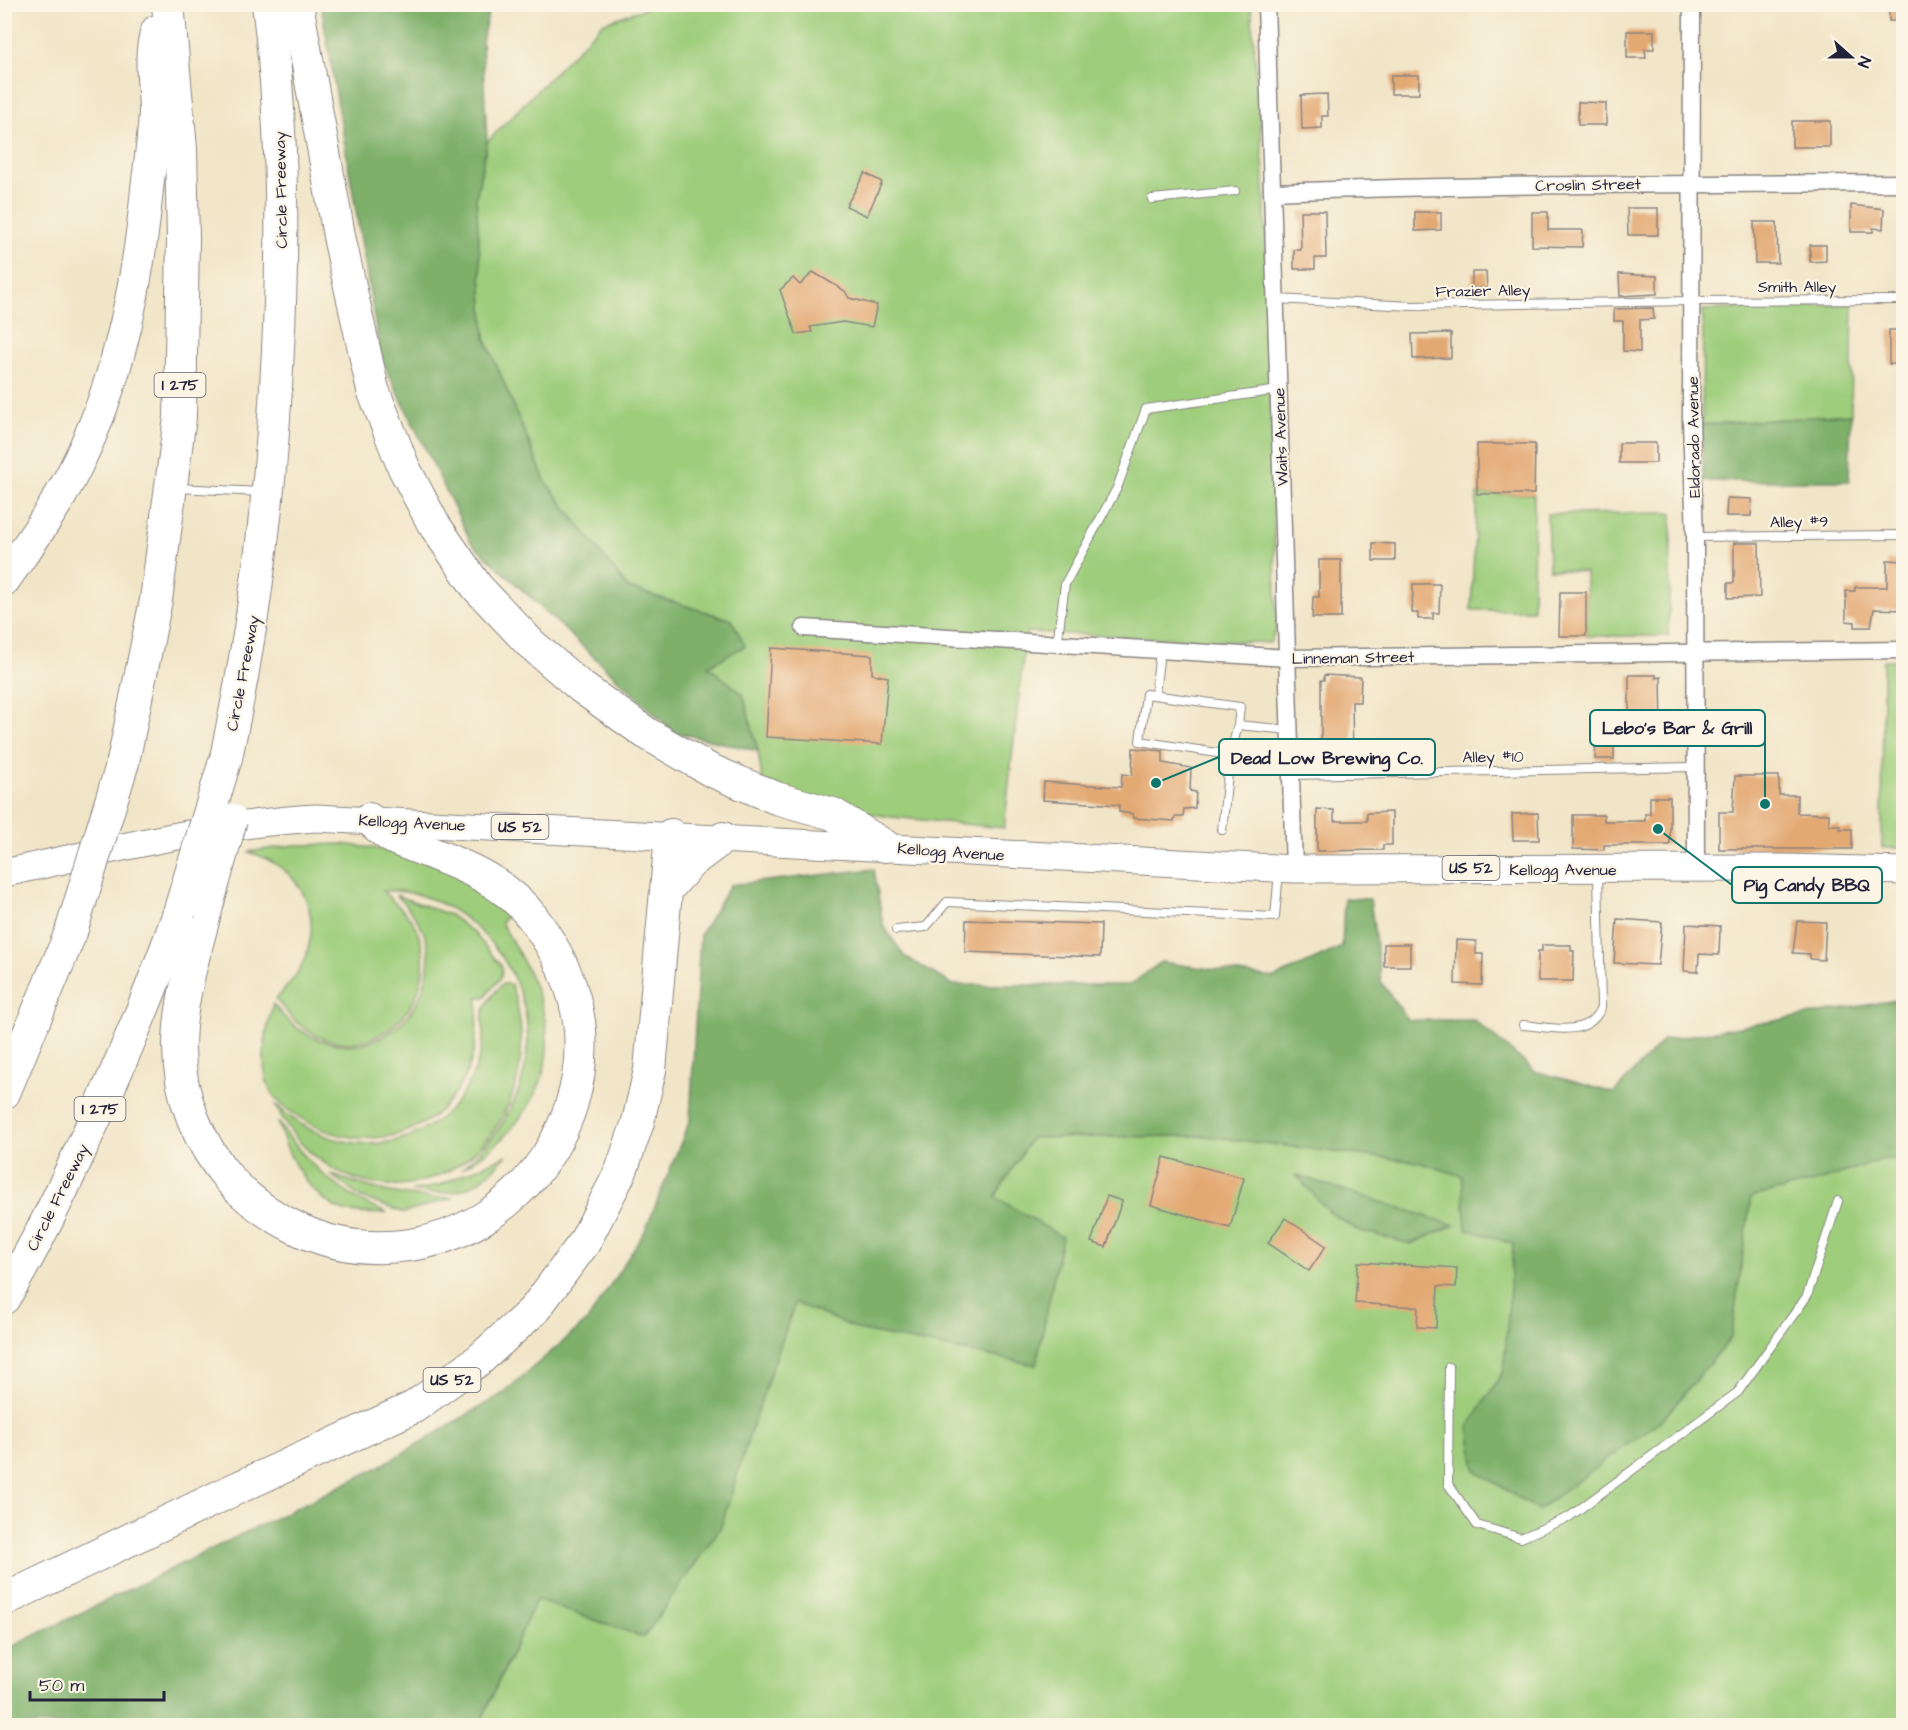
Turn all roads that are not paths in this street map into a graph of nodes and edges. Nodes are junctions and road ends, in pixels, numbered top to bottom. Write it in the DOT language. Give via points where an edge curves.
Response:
graph roads {
  1 [pos="167,4"];
  2 [pos="268,4"];
  3 [pos="297,4"];
  4 [pos="1266,4"];
  5 [pos="1692,4"];
  6 [pos="1904,183"];
  7 [pos="1693,184"];
  8 [pos="1235,191"];
  9 [pos="1274,192"];
  10 [pos="1152,199"];
  11 [pos="1276,299"];
  12 [pos="1904,300"];
  13 [pos="1691,301"];
  14 [pos="1279,390"];
  15 [pos="172,488"];
  16 [pos="268,493"];
  17 [pos="1904,535"];
  18 [pos="1695,537"];
  19 [pos="4,580"];
  20 [pos="804,628"];
  21 [pos="1056,645"];
  22 [pos="1904,650"];
  23 [pos="1160,651"];
  24 [pos="1695,654"];
  25 [pos="1289,658"];
  26 [pos="1155,695"];
  27 [pos="1238,725"];
  28 [pos="1290,730"];
  29 [pos="1230,755"];
  30 [pos="1695,767"];
  31 [pos="1291,775"];
  32 [pos="369,819"];
  33 [pos="1222,830"];
  34 [pos="671,835"];
  35 [pos="723,838"];
  36 [pos="885,846"];
  37 [pos="1598,868"];
  38 [pos="1286,869"];
  39 [pos="1696,869"];
  40 [pos="1904,871"];
  41 [pos="4,873"];
  42 [pos="667,890"];
  43 [pos="193,909"];
  44 [pos="896,930"];
  45 [pos="1523,1025"];
  46 [pos="4,1093"];
  47 [pos="1838,1201"];
  48 [pos="4,1298"];
  49 [pos="1449,1367"];
  50 [pos="4,1600"];
  1 -- 15 [label="highway, I 275" via="181,149 183,238 180,417"];
  1 -- 19 [label="highway" via="153,42 150,165 141,247 126,326 82,453 62,493"];
  2 -- 16 [label="highway, Circle Freeway / I 275" via="282,161 281,290"];
  3 -- 36 [label="highway" via="340,241 373,390 404,468 433,523 477,587 555,665 646,733 710,770 776,798 833,814"];
  4 -- 9 [label="street, Waits Avenue"];
  5 -- 7 [label="street, Eldorado Avenue"];
  6 -- 7 [label="street, Croslin Street"];
  7 -- 9 [label="street, Croslin Street" via="1410,186"];
  7 -- 13 [label="street, Eldorado Avenue"];
  8 -- 10 [label="lane"];
  9 -- 11 [label="street, Waits Avenue"];
  11 -- 13 [label="lane, Frazier Alley" via="1412,306"];
  11 -- 14 [label="street, Waits Avenue"];
  12 -- 13 [label="lane, Smith Alley"];
  13 -- 18 [label="street, Eldorado Avenue"];
  14 -- 21 [label="lane" via="1146,409 1117,488 1065,584"];
  14 -- 25 [label="street, Waits Avenue"];
  15 -- 16 [label="lane"];
  15 -- 46 [label="highway, I 275, bridge" via="156,600 123,762 71,932"];
  16 -- 43 [label="highway, Circle Freeway / I 275, bridge" via="235,758"];
  17 -- 18 [label="lane, Alley #9"];
  18 -- 24 [label="street, Eldorado Avenue"];
  20 -- 21 [label="street, Linneman Street"];
  21 -- 23 [label="street, Linneman Street"];
  22 -- 24 [label="street, Linneman Street"];
  23 -- 25 [label="street, Linneman Street"];
  23 -- 26 [label="lane"];
  24 -- 25 [label="street, Linneman Street"];
  24 -- 30 [label="street, Eldorado Avenue"];
  25 -- 28 [label="street, Waits Avenue"];
  26 -- 27 [label="lane" via="1240,707"];
  26 -- 29 [label="lane" via="1146,694 1140,741"];
  27 -- 28 [label="lane"];
  27 -- 29 [label="lane"];
  28 -- 31 [label="street, Waits Avenue"];
  29 -- 33 [label="lane"];
  30 -- 31 [label="lane, Alley #10"];
  30 -- 39 [label="street, Eldorado Avenue"];
  31 -- 38 [label="street, Waits Avenue"];
  32 -- 34 [label="main road, Kellogg Avenue / US 52"];
  32 -- 41 [label="main road, Kellogg Avenue / US 52" via="273,820"];
  32 -- 43 [label="highway" via="393,838 438,854 504,890 532,916 570,985 580,1030 580,1056 573,1100 564,1125 525,1185 474,1224 424,1243 349,1246 301,1231 275,1217 256,1205 224,1172 198,1131 188,1106 179,1048"];
  34 -- 35 [label="main road, Kellogg Avenue / US 52"];
  34 -- 42 [label="highway, US 52"];
  35 -- 36 [label="main road, Kellogg Avenue / US 52"];
  35 -- 42 [label="highway" via="691,862"];
  36 -- 38 [label="main road, Kellogg Avenue / US 52"];
  37 -- 38 [label="main road, Kellogg Avenue / US 52"];
  37 -- 39 [label="main road, Kellogg Avenue / US 52"];
  37 -- 45 [label="lane" via="1601,1007 1597,1016 1589,1025 1574,1029"];
  38 -- 44 [label="lane" via="1275,917 947,902 926,927"];
  39 -- 40 [label="main road, Kellogg Avenue / US 52"];
  42 -- 50 [label="highway, US 52" via="650,1071 638,1122 621,1171 584,1243 534,1310 479,1360 414,1407"];
  43 -- 48 [label="highway, Circle Freeway / I 275" via="158,975 63,1188"];
  47 -- 49 [label="lane" via="1807,1296 1738,1392 1569,1517 1540,1530 1521,1538 1478,1525 1448,1484"];
}
